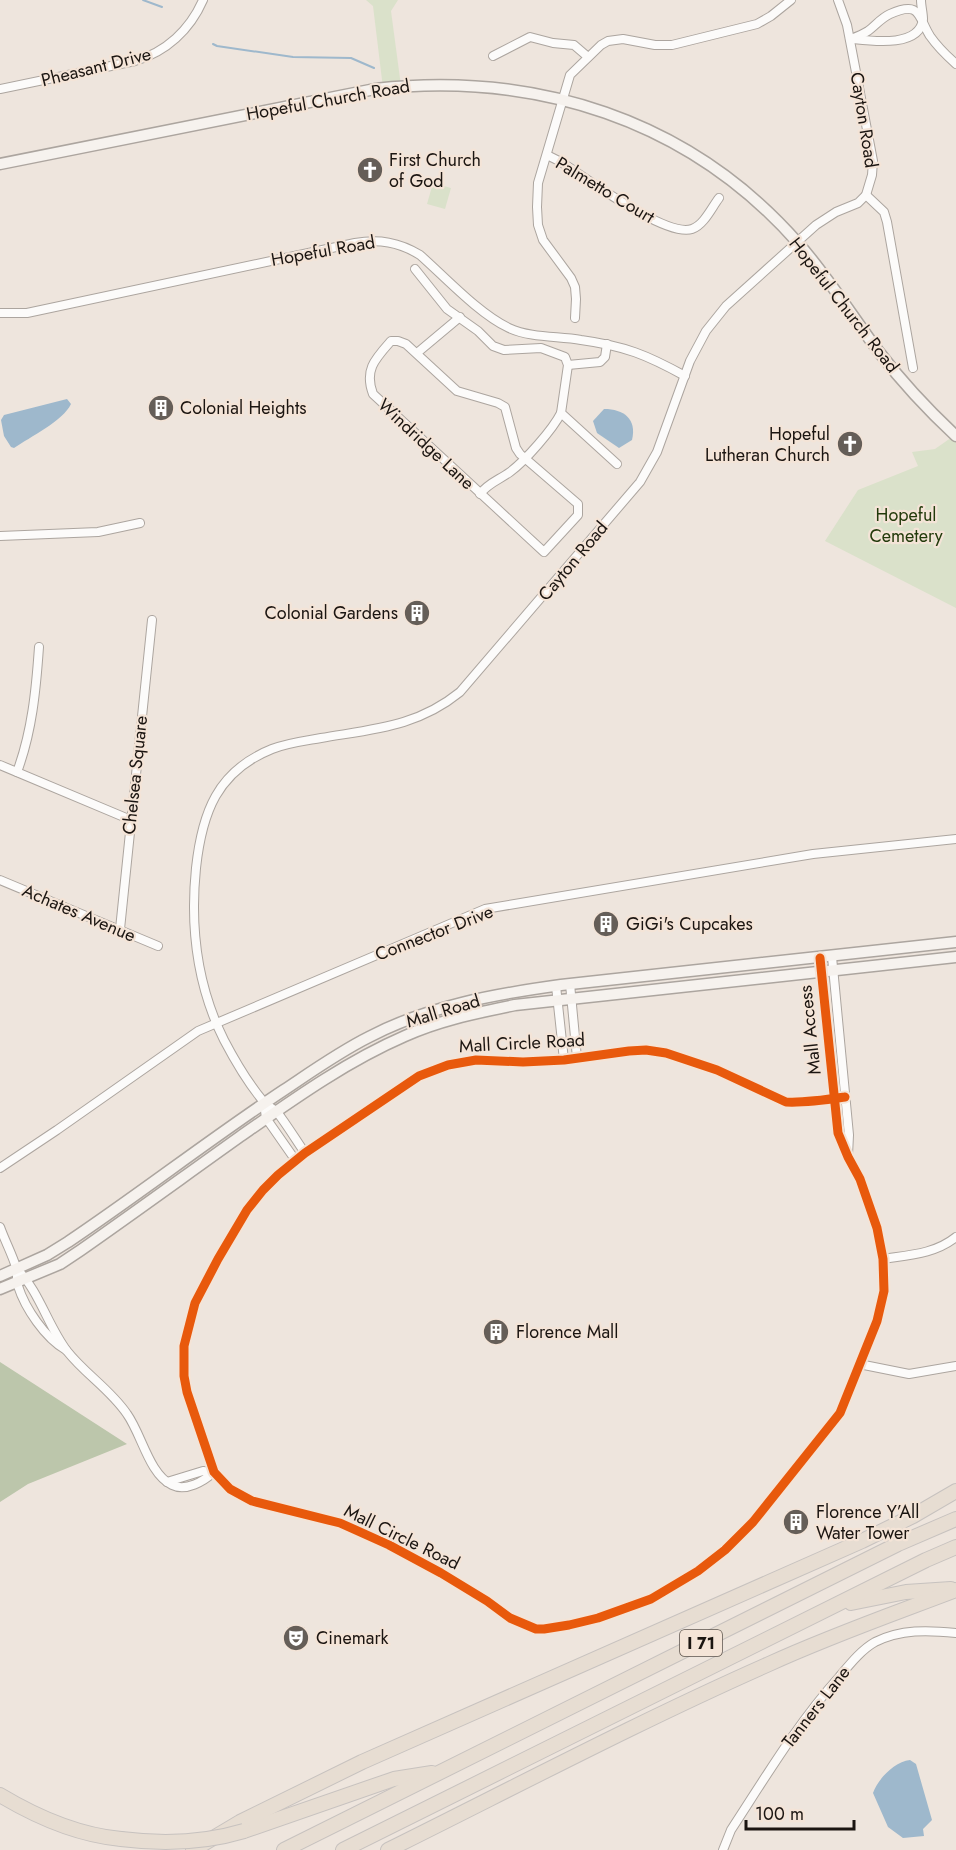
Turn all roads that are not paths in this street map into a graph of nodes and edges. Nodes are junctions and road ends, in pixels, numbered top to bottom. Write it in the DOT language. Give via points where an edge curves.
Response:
graph roads {
  1 [pos="203,0"];
  2 [pos="791,0"];
  3 [pos="838,0"];
  4 [pos="921,0"];
  5 [pos="923,19"];
  6 [pos="850,39"];
  7 [pos="493,56"];
  8 [pos="588,57"];
  9 [pos="956,64"];
  10 [pos="0,89"];
  11 [pos="562,99"];
  12 [pos="547,155"];
  13 [pos="0,164"];
  14 [pos="866,195"];
  15 [pos="719,198"];
  16 [pos="797,242"];
  17 [pos="415,269"];
  18 [pos="0,313"];
  19 [pos="460,317"];
  20 [pos="575,318"];
  21 [pos="607,344"];
  22 [pos="417,353"];
  23 [pos="568,365"];
  24 [pos="913,368"];
  25 [pos="685,376"];
  26 [pos="561,412"];
  27 [pos="956,436"];
  28 [pos="524,457"];
  29 [pos="616,464"];
  30 [pos="480,494"];
  31 [pos="140,523"];
  32 [pos="0,536"];
  33 [pos="152,620"];
  34 [pos="39,647"];
  35 [pos="0,765"];
  36 [pos="17,772"];
  37 [pos="131,820"];
  38 [pos="956,839"];
  39 [pos="0,880"];
  40 [pos="120,930"];
  41 [pos="956,942"];
  42 [pos="158,945"];
  43 [pos="832,957"];
  44 [pos="956,957"];
  45 [pos="820,958"];
  46 [pos="833,971"];
  47 [pos="821,972"];
  48 [pos="570,984"];
  49 [pos="556,986"];
  50 [pos="571,999"];
  51 [pos="558,1001"];
  52 [pos="217,1023"];
  53 [pos="577,1058"];
  54 [pos="564,1060"];
  55 [pos="845,1097"];
  56 [pos="834,1098"];
  57 [pos="264,1103"];
  58 [pos="276,1111"];
  59 [pos="266,1118"];
  60 [pos="305,1153"];
  61 [pos="848,1157"];
  62 [pos="296,1161"];
  63 [pos="0,1168"];
  64 [pos="0,1227"];
  65 [pos="956,1237"];
  66 [pos="883,1259"];
  67 [pos="17,1269"];
  68 [pos="0,1276"];
  69 [pos="22,1281"];
  70 [pos="0,1289"];
  71 [pos="859,1364"];
  72 [pos="956,1366"];
  73 [pos="213,1472"];
  74 [pos="956,1491"];
  75 [pos="956,1518"];
  76 [pos="956,1547"];
  77 [pos="956,1590"];
  78 [pos="837,1605"];
  79 [pos="956,1633"];
  80 [pos="446,1771"];
  81 [pos="0,1795"];
  82 [pos="194,1850"];
  83 [pos="284,1850"];
  84 [pos="343,1850"];
  85 [pos="388,1850"];
  86 [pos="723,1850"];
  1 -- 10 [label="street, Pheasant Drive" via="194,20 155,53"];
  2 -- 8 [label="street, Palmetto Court" via="757,24 672,45 615,39"];
  3 -- 6 [label="street, Cayton Road"];
  4 -- 5 [label="street"];
  5 -- 6 [label="street" via="917,32 897,40"];
  5 -- 6 [label="street" via="914,9 898,11"];
  5 -- 9 [label="street" via="934,42"];
  6 -- 14 [label="street, Cayton Road" via="873,161"];
  7 -- 8 [label="street" via="530,37 574,45"];
  8 -- 11 [label="street, Palmetto Court" via="570,75"];
  11 -- 12 [label="street, Palmetto Court"];
  11 -- 13 [label="main road, Hopeful Church Road" via="506,88 408,85"];
  11 -- 16 [label="main road, Hopeful Church Road" via="626,120 692,154 746,192"];
  12 -- 15 [label="street, Palmetto Court" via="644,216 674,229 697,226"];
  12 -- 20 [label="street, Palmetto Court" via="538,183 538,225 543,240 575,287"];
  14 -- 16 [label="street, Cayton Road" via="816,225"];
  14 -- 24 [label="street" via="884,212 887,222"];
  16 -- 25 [label="street, Cayton Road" via="717,317"];
  16 -- 27 [label="main road, Hopeful Church Road" via="893,370"];
  17 -- 19 [label="street" via="447,309"];
  18 -- 21 [label="street, Hopeful Road" via="27,313 377,240 393,242 420,255 490,317 509,328"];
  19 -- 22 [label="street"];
  19 -- 23 [label="street" via="493,346 504,350 541,348 562,356"];
  21 -- 23 [label="street" via="600,362"];
  21 -- 25 [label="street, Hopeful Road" via="649,356"];
  22 -- 28 [label="street, Windridge Lane" via="457,391 505,407 516,448"];
  22 -- 30 [label="street, Windridge Lane" via="406,344 391,341 372,363 373,394"];
  23 -- 26 [label="street, Windridge Lane"];
  25 -- 52 [label="street, Cayton Road" via="657,452 640,482 460,692 435,710 407,722 273,748 248,761 219,791 206,814 201,834 194,910 200,967"];
  26 -- 28 [label="street, Windridge Lane"];
  26 -- 29 [label="street"];
  28 -- 30 [label="street, Windridge Lane"];
  28 -- 30 [label="street, Windridge Lane" via="578,504 578,515 544,552"];
  31 -- 32 [label="street" via="98,532"];
  33 -- 37 [label="street, Chelsea Square"];
  34 -- 36 [label="street" via="30,735"];
  35 -- 36 [label="street"];
  36 -- 37 [label="street"];
  37 -- 40 [label="street, Chelsea Square"];
  38 -- 52 [label="street, Connector Drive" via="813,854 485,909"];
  39 -- 40 [label="street, Achates Avenue"];
  40 -- 42 [label="street, Achates Avenue"];
  41 -- 43 [label="main road, Mall Road"];
  43 -- 45 [label="main road, Mall Road"];
  43 -- 46 [label="street, Mall Access"];
  44 -- 46 [label="main road, Mall Road"];
  45 -- 47 [label="street, Mall Access"];
  45 -- 48 [label="main road, Mall Road"];
  46 -- 47 [label="main road, Mall Road"];
  46 -- 55 [label="street, Mall Access"];
  47 -- 50 [label="main road, Mall Road"];
  47 -- 56 [label="street, Mall Access"];
  48 -- 49 [label="main road, Mall Road"];
  48 -- 50 [label="street"];
  49 -- 51 [label="street"];
  49 -- 57 [label="main road, Mall Road" via="467,1001 392,1027 336,1055"];
  50 -- 51 [label="main road, Mall Road"];
  50 -- 53 [label="street"];
  51 -- 54 [label="street"];
  51 -- 58 [label="main road, Mall Road" via="472,1014 406,1035 335,1072"];
  52 -- 57 [label="street, Cayton Road" via="234,1059"];
  52 -- 63 [label="street, Connector Drive" via="191,1035"];
  53 -- 54 [label="street, Mall Circle Road"];
  53 -- 56 [label="street, Mall Circle Road" via="646,1050 666,1053 717,1070 786,1102"];
  54 -- 60 [label="street, Mall Circle Road" via="476,1059 434,1070 419,1076"];
  55 -- 56 [label="street, Mall Circle Road"];
  55 -- 61 [label="street, Mall Circle Road"];
  56 -- 61 [label="street, Mall Circle Road" via="838,1133"];
  57 -- 58 [label="street"];
  57 -- 59 [label="street"];
  57 -- 67 [label="main road, Mall Road" via="106,1216 47,1255"];
  58 -- 59 [label="main road, Mall Road"];
  58 -- 60 [label="street"];
  59 -- 62 [label="street"];
  59 -- 69 [label="main road, Mall Road" via="81,1250"];
  60 -- 62 [label="street, Mall Circle Road"];
  61 -- 66 [label="street, Mall Circle Road" via="870,1204"];
  62 -- 73 [label="street, Mall Circle Road" via="263,1190 236,1225 189,1322 184,1376"];
  64 -- 67 [label="street"];
  65 -- 66 [label="street" via="926,1253"];
  66 -- 71 [label="street, Mall Circle Road" via="882,1305"];
  67 -- 68 [label="main road, Mall Road"];
  67 -- 69 [label="street"];
  69 -- 70 [label="main road, Mall Road"];
  69 -- 73 [label="street" via="38,1323 126,1412 159,1476 167,1482 202,1471"];
  71 -- 72 [label="street" via="909,1374"];
  71 -- 73 [label="street, Mall Circle Road" via="840,1413 753,1522 725,1550 651,1599 557,1628 536,1629 518,1623 456,1582 389,1545 340,1523 252,1502 230,1489"];
  74 -- 82 [label="highway" via="862,1541 362,1762 240,1822"];
  75 -- 80 [label="highway, I 71"];
  76 -- 78 [label="highway, I 71"];
  77 -- 78 [label="highway" via="906,1592"];
  77 -- 85 [label="highway" via="768,1664"];
  78 -- 84 [label="highway, I 71"];
  79 -- 86 [label="street, Tanners Lane" via="919,1630 898,1634 874,1643 855,1658 797,1730 730,1830"];
  80 -- 81 [label="highway, bridge" via="394,1779 230,1835 179,1842 96,1834 62,1824"];
  80 -- 83 [label="highway, I 71"];
}
